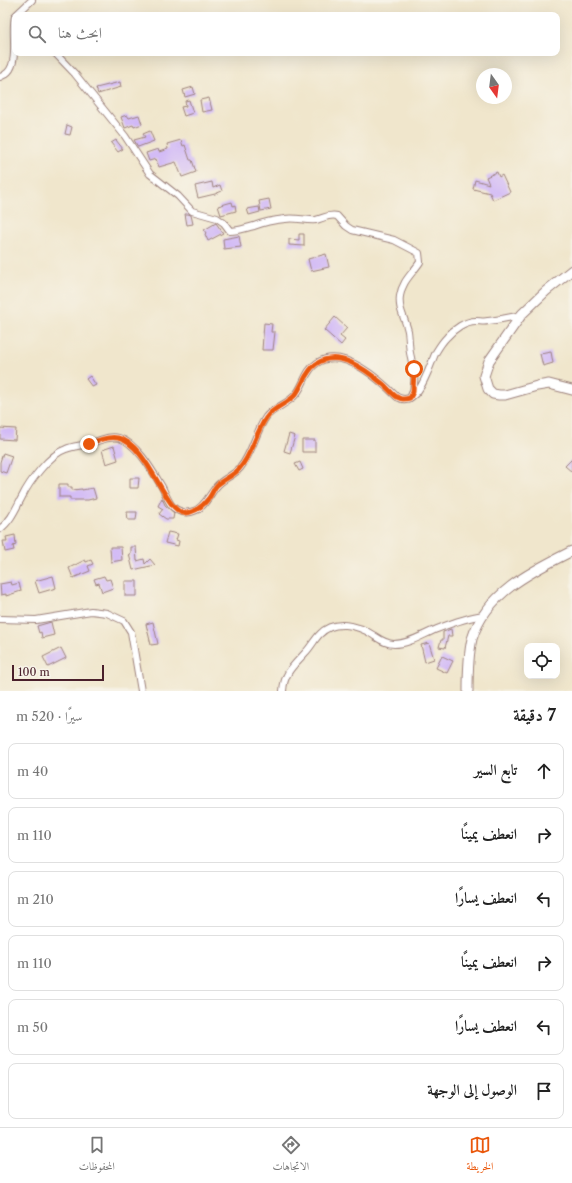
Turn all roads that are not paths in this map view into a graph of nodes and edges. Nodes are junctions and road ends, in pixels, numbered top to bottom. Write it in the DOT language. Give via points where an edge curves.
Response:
graph roads {
  1 [pos="32,0"];
  2 [pos="18,12"];
  3 [pos="14,56"];
  4 [pos="58,56"];
  5 [pos="0,77"];
  6 [pos="572,270"];
  7 [pos="522,314"];
  8 [pos="572,390"];
  9 [pos="410,398"];
  10 [pos="0,529"];
  11 [pos="572,551"];
  12 [pos="484,615"];
  13 [pos="0,619"];
  14 [pos="141,691"];
  15 [pos="283,691"];
  16 [pos="468,691"];
  1 -- 2 [label="street"];
  3 -- 5 [label="street" via="12,68"];
  4 -- 9 [label="street" via="120,130 150,174 178,196 192,211 217,218 230,231 286,218 310,220 332,215 337,216 352,230 394,240 419,254 420,262 404,283 400,296 400,312 408,331 414,369 413,392"];
  6 -- 7 [label="main road"];
  7 -- 8 [label="main road" via="489,361 484,376 488,389 493,394 505,396 549,384"];
  7 -- 9 [label="street" via="470,322 455,329 436,351 418,391"];
  9 -- 10 [label="street" via="396,397 374,376 353,363 340,358 326,358 307,373 290,401 266,417 240,469 217,485 208,499 195,511 183,513 173,507 145,461 130,443 118,438 103,438 54,455 39,472 12,516"];
  11 -- 12 [label="main road" via="515,582"];
  12 -- 15 [label="street" via="471,617 395,644 385,642 350,624 334,626 320,633 287,673"];
  12 -- 16 [label="main road" via="471,644"];
  13 -- 14 [label="street" via="36,620 91,611 124,621 131,632"];
}
